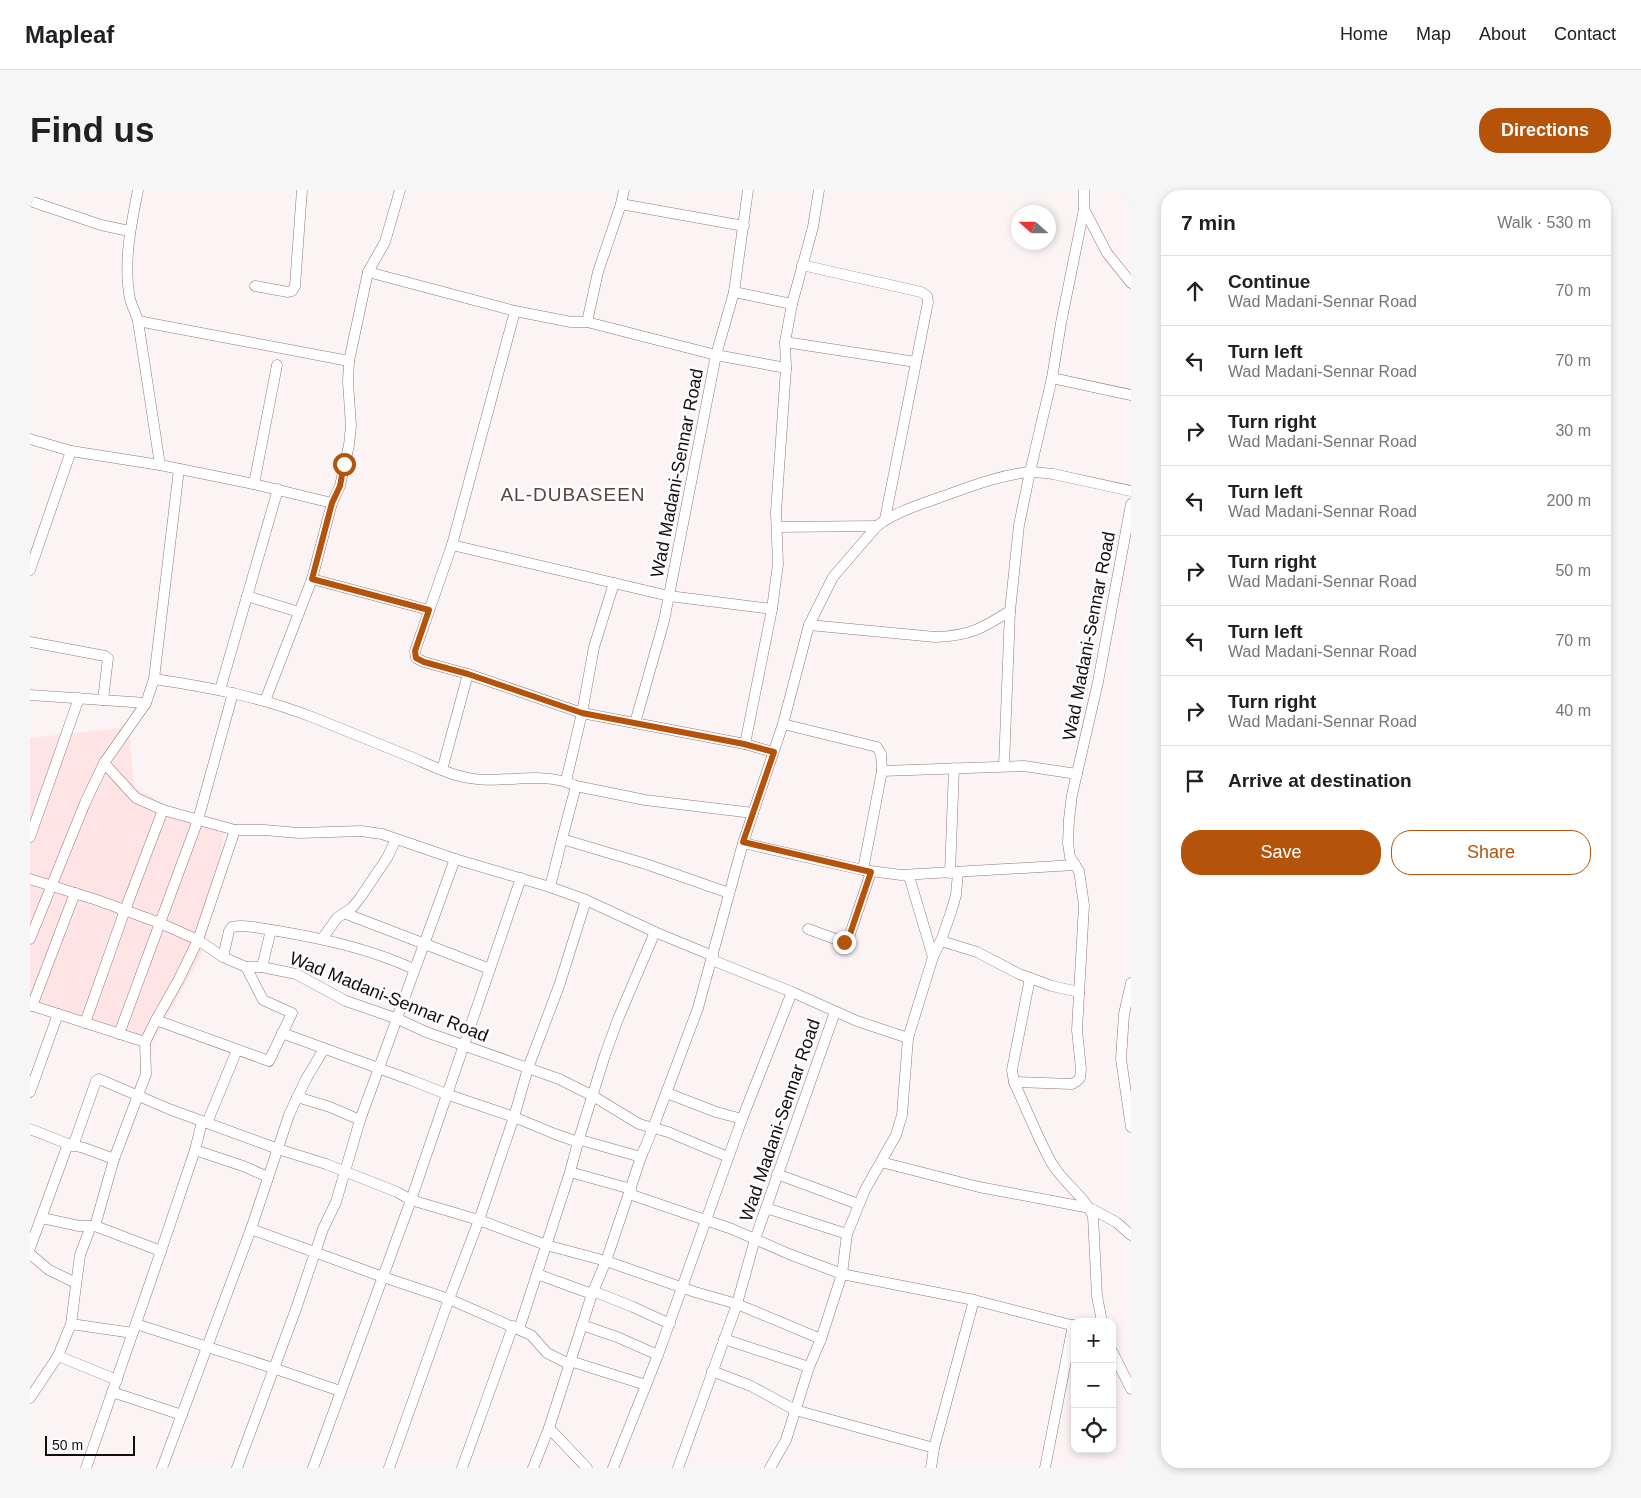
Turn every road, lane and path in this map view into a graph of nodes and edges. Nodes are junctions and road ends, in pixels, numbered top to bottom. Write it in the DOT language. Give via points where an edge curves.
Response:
graph roads {
  1 [pos="138,190"];
  2 [pos="302,190"];
  3 [pos="400,190"];
  4 [pos="624,190"];
  5 [pos="748,190"];
  6 [pos="819,190"];
  7 [pos="1084,190"];
  8 [pos="30,201"];
  9 [pos="621,204"];
  10 [pos="1084,208"];
  11 [pos="744,226"];
  12 [pos="129,231"];
  13 [pos="802,266"];
  14 [pos="368,272"];
  15 [pos="1131,283"];
  16 [pos="254,286"];
  17 [pos="734,292"];
  18 [pos="792,304"];
  19 [pos="515,311"];
  20 [pos="138,321"];
  21 [pos="587,322"];
  22 [pos="785,342"];
  23 [pos="716,355"];
  24 [pos="349,361"];
  25 [pos="916,362"];
  26 [pos="277,365"];
  27 [pos="786,368"];
  28 [pos="1052,378"];
  29 [pos="1131,395"];
  30 [pos="30,439"];
  31 [pos="71,451"];
  32 [pos="160,465"];
  33 [pos="179,469"];
  34 [pos="1030,472"];
  35 [pos="254,484"];
  36 [pos="278,489"];
  37 [pos="1131,491"];
  38 [pos="332,503"];
  39 [pos="1131,504"];
  40 [pos="881,523"];
  41 [pos="777,527"];
  42 [pos="452,545"];
  43 [pos="30,570"];
  44 [pos="312,579"];
  45 [pos="614,584"];
  46 [pos="248,596"];
  47 [pos="669,596"];
  48 [pos="429,610"];
  49 [pos="772,610"];
  50 [pos="299,612"];
  51 [pos="1010,612"];
  52 [pos="809,626"];
  53 [pos="30,642"];
  54 [pos="468,674"];
  55 [pos="154,679"];
  56 [pos="220,690"];
  57 [pos="233,693"];
  58 [pos="30,695"];
  59 [pos="79,698"];
  60 [pos="103,700"];
  61 [pos="265,701"];
  62 [pos="146,703"];
  63 [pos="582,713"];
  64 [pos="635,723"];
  65 [pos="783,724"];
  66 [pos="744,744"];
  67 [pos="774,752"];
  68 [pos="104,763"];
  69 [pos="1004,766"];
  70 [pos="954,768"];
  71 [pos="442,770"];
  72 [pos="882,771"];
  73 [pos="1077,774"];
  74 [pos="566,781"];
  75 [pos="576,786"];
  76 [pos="163,810"];
  77 [pos="753,813"];
  78 [pos="198,820"];
  79 [pos="235,830"];
  80 [pos="30,837"];
  81 [pos="396,839"];
  82 [pos="562,839"];
  83 [pos="743,842"];
  84 [pos="455,859"];
  85 [pos="1074,865"];
  86 [pos="867,871"];
  87 [pos="954,873"];
  88 [pos="909,876"];
  89 [pos="521,878"];
  90 [pos="30,879"];
  91 [pos="51,885"];
  92 [pos="550,887"];
  93 [pos="75,893"];
  94 [pos="729,894"];
  95 [pos="586,900"];
  96 [pos="125,910"];
  97 [pos="344,914"];
  98 [pos="160,923"];
  99 [pos="808,929"];
  100 [pos="270,930"];
  101 [pos="655,932"];
  102 [pos="30,939"];
  103 [pos="322,939"];
  104 [pos="198,940"];
  105 [pos="941,941"];
  106 [pos="423,944"];
  107 [pos="223,956"];
  108 [pos="933,957"];
  109 [pos="712,958"];
  110 [pos="246,967"];
  111 [pos="262,967"];
  112 [pos="414,969"];
  113 [pos="490,969"];
  114 [pos="1030,978"];
  115 [pos="1131,983"];
  116 [pos="792,992"];
  117 [pos="1079,992"];
  118 [pos="31,1006"];
  119 [pos="835,1012"];
  120 [pos="58,1014"];
  121 [pos="398,1019"];
  122 [pos="156,1020"];
  123 [pos="85,1023"];
  124 [pos="282,1033"];
  125 [pos="119,1034"];
  126 [pos="908,1038"];
  127 [pos="145,1042"];
  128 [pos="463,1046"];
  129 [pos="324,1049"];
  130 [pos="237,1050"];
  131 [pos="528,1068"];
  132 [pos="379,1069"];
  133 [pos="1014,1082"];
  134 [pos="30,1092"];
  135 [pos="667,1093"];
  136 [pos="446,1094"];
  137 [pos="1128,1095"];
  138 [pos="593,1096"];
  139 [pos="137,1097"];
  140 [pos="297,1097"];
  141 [pos="514,1117"];
  142 [pos="742,1119"];
  143 [pos="360,1120"];
  144 [pos="204,1123"];
  145 [pos="1131,1127"];
  146 [pos="654,1128"];
  147 [pos="30,1129"];
  148 [pos="578,1142"];
  149 [pos="71,1145"];
  150 [pos="278,1149"];
  151 [pos="195,1150"];
  152 [pos="640,1157"];
  153 [pos="728,1157"];
  154 [pos="114,1159"];
  155 [pos="881,1162"];
  156 [pos="345,1171"];
  157 [pos="570,1172"];
  158 [pos="777,1174"];
  159 [pos="268,1177"];
  160 [pos="630,1192"];
  161 [pos="411,1200"];
  162 [pos="858,1204"];
  163 [pos="766,1208"];
  164 [pos="1090,1208"];
  165 [pos="42,1218"];
  166 [pos="479,1220"];
  167 [pos="706,1220"];
  168 [pos="93,1226"];
  169 [pos="251,1229"];
  170 [pos="846,1234"];
  171 [pos="1131,1235"];
  172 [pos="755,1239"];
  173 [pos="546,1245"];
  174 [pos="30,1248"];
  175 [pos="161,1252"];
  176 [pos="316,1253"];
  177 [pos="30,1254"];
  178 [pos="606,1261"];
  179 [pos="537,1274"];
  180 [pos="842,1274"];
  181 [pos="383,1277"];
  182 [pos="76,1283"];
  183 [pos="683,1288"];
  184 [pos="593,1292"];
  185 [pos="449,1299"];
  186 [pos="974,1300"];
  187 [pos="737,1304"];
  188 [pos="1101,1318"];
  189 [pos="71,1324"];
  190 [pos="670,1324"];
  191 [pos="582,1325"];
  192 [pos="1071,1325"];
  193 [pos="516,1327"];
  194 [pos="135,1328"];
  195 [pos="724,1339"];
  196 [pos="821,1339"];
  197 [pos="1071,1341"];
  198 [pos="207,1348"];
  199 [pos="658,1355"];
  200 [pos="58,1356"];
  201 [pos="1116,1359"];
  202 [pos="569,1362"];
  203 [pos="809,1367"];
  204 [pos="273,1368"];
  205 [pos="712,1372"];
  206 [pos="117,1380"];
  207 [pos="646,1385"];
  208 [pos="1131,1389"];
  209 [pos="340,1391"];
  210 [pos="112,1392"];
  211 [pos="30,1398"];
  212 [pos="795,1410"];
  213 [pos="182,1415"];
  214 [pos="548,1428"];
  215 [pos="934,1448"];
  216 [pos="86,1468"];
  217 [pos="162,1468"];
  218 [pos="236,1468"];
  219 [pos="313,1468"];
  220 [pos="389,1468"];
  221 [pos="462,1468"];
  222 [pos="533,1468"];
  223 [pos="587,1468"];
  224 [pos="613,1468"];
  225 [pos="678,1468"];
  226 [pos="770,1468"];
  227 [pos="931,1468"];
  228 [pos="1045,1468"];
  1 -- 12 [label="street"];
  2 -- 16 [label="street" via="295,286 288,292"];
  3 -- 14 [label="street" via="386,242"];
  4 -- 9 [label="street"];
  5 -- 11 [label="street, Wad Madani-Sennar Road"];
  6 -- 13 [label="street"];
  7 -- 10 [label="street"];
  8 -- 12 [label="street" via="101,226"];
  9 -- 11 [label="street"];
  9 -- 21 [label="street" via="598,272"];
  10 -- 15 [label="street" via="1107,253"];
  10 -- 28 [label="street"];
  11 -- 17 [label="street, Wad Madani-Sennar Road"];
  12 -- 20 [label="street" via="130,299"];
  13 -- 18 [label="street"];
  13 -- 25 [label="street" via="927,296"];
  14 -- 19 [label="street, Wad Madani-Sennar Road"];
  14 -- 24 [label="street"];
  17 -- 18 [label="street"];
  17 -- 23 [label="street, Wad Madani-Sennar Road"];
  18 -- 22 [label="street"];
  19 -- 21 [label="street, Wad Madani-Sennar Road"];
  19 -- 42 [label="street"];
  20 -- 24 [label="street"];
  20 -- 32 [label="street"];
  21 -- 23 [label="street, Wad Madani-Sennar Road"];
  22 -- 25 [label="street"];
  22 -- 27 [label="street"];
  23 -- 27 [label="street, Wad Madani-Sennar Road"];
  23 -- 47 [label="street, Wad Madani-Sennar Road"];
  24 -- 38 [label="street" via="349,445 340,486"];
  25 -- 40 [label="street"];
  26 -- 35 [label="street"];
  27 -- 41 [label="street"];
  28 -- 29 [label="street"];
  28 -- 34 [label="street"];
  30 -- 31 [label="street"];
  31 -- 32 [label="street"];
  31 -- 43 [label="street"];
  32 -- 33 [label="street"];
  33 -- 35 [label="street"];
  33 -- 55 [label="street"];
  34 -- 37 [label="street"];
  34 -- 40 [label="street" via="986,481"];
  34 -- 51 [label="street" via="1019,525"];
  35 -- 36 [label="street"];
  36 -- 38 [label="street"];
  36 -- 46 [label="street"];
  38 -- 44 [label="street"];
  39 -- 73 [label="street, Wad Madani-Sennar Road" via="1098,682"];
  40 -- 41 [label="street"];
  40 -- 52 [label="street" via="833,578"];
  41 -- 49 [label="street" via="778,564"];
  42 -- 45 [label="street, Wad Madani-Sennar Road"];
  42 -- 48 [label="street"];
  44 -- 48 [label="street"];
  44 -- 50 [label="street"];
  45 -- 47 [label="street, Wad Madani-Sennar Road"];
  45 -- 63 [label="street" via="594,648"];
  46 -- 50 [label="street"];
  46 -- 56 [label="street"];
  47 -- 49 [label="street, Wad Madani-Sennar Road"];
  47 -- 64 [label="street, Wad Madani-Sennar Road"];
  48 -- 54 [label="street" via="415,651 416,658"];
  49 -- 66 [label="street"];
  50 -- 61 [label="street"];
  51 -- 52 [label="street" via="970,633 953,636"];
  51 -- 69 [label="street"];
  52 -- 65 [label="street"];
  53 -- 60 [label="street" via="108,658"];
  54 -- 63 [label="street"];
  54 -- 71 [label="street"];
  55 -- 56 [label="street"];
  55 -- 62 [label="street"];
  56 -- 57 [label="street"];
  57 -- 61 [label="street"];
  57 -- 78 [label="street"];
  58 -- 59 [label="street"];
  59 -- 60 [label="street"];
  59 -- 80 [label="street"];
  60 -- 62 [label="street"];
  61 -- 71 [label="street"];
  62 -- 68 [label="street"];
  63 -- 64 [label="street"];
  63 -- 74 [label="street"];
  64 -- 66 [label="street"];
  65 -- 67 [label="street"];
  65 -- 72 [label="street" via="877,747"];
  66 -- 67 [label="street"];
  67 -- 77 [label="street"];
  68 -- 76 [label="street" via="136,798"];
  68 -- 91 [label="street"];
  69 -- 70 [label="street"];
  69 -- 73 [label="street"];
  70 -- 72 [label="street"];
  70 -- 87 [label="street"];
  71 -- 74 [label="street" via="465,778"];
  72 -- 86 [label="street"];
  73 -- 85 [label="street, Wad Madani-Sennar Road" via="1068,843"];
  74 -- 75 [label="street"];
  75 -- 77 [label="street" via="645,800"];
  75 -- 82 [label="street"];
  76 -- 78 [label="street"];
  76 -- 96 [label="street"];
  77 -- 83 [label="street"];
  78 -- 79 [label="street"];
  78 -- 98 [label="street"];
  79 -- 81 [label="street" via="299,833 371,831"];
  79 -- 104 [label="street"];
  81 -- 84 [label="street"];
  81 -- 97 [label="street" via="360,898"];
  82 -- 92 [label="street"];
  82 -- 94 [label="street" via="646,864"];
  83 -- 86 [label="street"];
  83 -- 94 [label="street"];
  84 -- 89 [label="street"];
  84 -- 106 [label="street"];
  85 -- 87 [label="street"];
  85 -- 117 [label="street, Wad Madani-Sennar Road" via="1079,871 1084,905"];
  86 -- 88 [label="street"];
  86 -- 99 [label="street" via="848,940 841,942"];
  87 -- 88 [label="street"];
  87 -- 105 [label="street" via="956,896"];
  88 -- 108 [label="street"];
  89 -- 92 [label="street"];
  89 -- 113 [label="street"];
  90 -- 91 [label="street, Wad Madani-Sennar Road"];
  91 -- 93 [label="street, Wad Madani-Sennar Road"];
  91 -- 102 [label="street"];
  92 -- 95 [label="street"];
  93 -- 96 [label="street, Wad Madani-Sennar Road"];
  93 -- 118 [label="street"];
  94 -- 109 [label="street"];
  95 -- 101 [label="street"];
  95 -- 131 [label="street" via="559,986"];
  96 -- 98 [label="street, Wad Madani-Sennar Road"];
  96 -- 123 [label="street"];
  97 -- 103 [label="street" via="337,918"];
  97 -- 106 [label="street"];
  98 -- 104 [label="street, Wad Madani-Sennar Road"];
  98 -- 125 [label="street"];
  100 -- 103 [label="street"];
  100 -- 107 [label="street" via="232,928"];
  100 -- 111 [label="street"];
  101 -- 109 [label="street"];
  101 -- 138 [label="street" via="615,1028"];
  103 -- 112 [label="street" via="367,950"];
  104 -- 107 [label="street, Wad Madani-Sennar Road"];
  104 -- 122 [label="street"];
  105 -- 108 [label="street"];
  105 -- 114 [label="street" via="977,952"];
  106 -- 112 [label="street"];
  106 -- 113 [label="street"];
  107 -- 110 [label="street, Wad Madani-Sennar Road"];
  108 -- 126 [label="street"];
  109 -- 116 [label="street"];
  109 -- 135 [label="street" via="698,1008"];
  110 -- 111 [label="street, Wad Madani-Sennar Road"];
  110 -- 124 [label="street" via="263,1000 292,1013"];
  111 -- 121 [label="street, Wad Madani-Sennar Road" via="296,974 346,1001"];
  112 -- 121 [label="street"];
  113 -- 128 [label="street"];
  114 -- 117 [label="street"];
  114 -- 133 [label="street" via="1012,1070"];
  115 -- 137 [label="street" via="1124,1014 1121,1059"];
  116 -- 119 [label="street"];
  116 -- 142 [label="street, Wad Madani-Sennar Road"];
  117 -- 133 [label="street, Wad Madani-Sennar Road" via="1077,1030 1081,1069 1078,1081 1072,1084"];
  118 -- 120 [label="street"];
  119 -- 126 [label="street"];
  119 -- 158 [label="street, Wad Madani-Sennar Road"];
  120 -- 123 [label="street"];
  120 -- 134 [label="street"];
  121 -- 128 [label="street, Wad Madani-Sennar Road"];
  121 -- 132 [label="street"];
  122 -- 127 [label="street"];
  122 -- 130 [label="street"];
  123 -- 125 [label="street"];
  124 -- 129 [label="street"];
  124 -- 130 [label="street" via="269,1061"];
  125 -- 127 [label="street"];
  126 -- 155 [label="street" via="902,1115 896,1135"];
  127 -- 139 [label="street" via="146,1074"];
  128 -- 131 [label="street, Wad Madani-Sennar Road"];
  128 -- 136 [label="street"];
  129 -- 132 [label="street"];
  129 -- 140 [label="street"];
  130 -- 144 [label="street"];
  131 -- 138 [label="street, Wad Madani-Sennar Road"];
  131 -- 141 [label="street"];
  132 -- 136 [label="street"];
  132 -- 143 [label="street"];
  133 -- 164 [label="street" via="1051,1163"];
  135 -- 142 [label="street"];
  135 -- 146 [label="street"];
  136 -- 141 [label="street"];
  136 -- 161 [label="street"];
  137 -- 145 [label="street"];
  138 -- 146 [label="street, Wad Madani-Sennar Road" via="639,1124"];
  138 -- 148 [label="street"];
  139 -- 144 [label="street"];
  139 -- 149 [label="street" via="98,1079"];
  139 -- 154 [label="street"];
  140 -- 143 [label="street"];
  140 -- 150 [label="street"];
  141 -- 148 [label="street"];
  141 -- 166 [label="street"];
  142 -- 153 [label="street, Wad Madani-Sennar Road"];
  143 -- 156 [label="street"];
  144 -- 150 [label="street"];
  144 -- 151 [label="street"];
  146 -- 152 [label="street"];
  146 -- 153 [label="street, Wad Madani-Sennar Road"];
  147 -- 149 [label="street"];
  148 -- 152 [label="street"];
  148 -- 157 [label="street"];
  149 -- 154 [label="street"];
  149 -- 165 [label="street"];
  150 -- 156 [label="street"];
  150 -- 159 [label="street"];
  151 -- 159 [label="street"];
  151 -- 175 [label="street"];
  152 -- 160 [label="street"];
  153 -- 167 [label="street, Wad Madani-Sennar Road"];
  154 -- 168 [label="street"];
  155 -- 162 [label="street"];
  155 -- 164 [label="street" via="979,1187"];
  156 -- 161 [label="street"];
  156 -- 176 [label="street"];
  157 -- 160 [label="street, Wad Madani-Sennar Road"];
  157 -- 173 [label="street"];
  158 -- 162 [label="street"];
  158 -- 163 [label="street, Wad Madani-Sennar Road"];
  159 -- 169 [label="street"];
  160 -- 167 [label="street, Wad Madani-Sennar Road"];
  160 -- 178 [label="street"];
  161 -- 166 [label="street"];
  161 -- 181 [label="street"];
  162 -- 170 [label="street"];
  163 -- 170 [label="street"];
  163 -- 172 [label="street, Wad Madani-Sennar Road"];
  164 -- 171 [label="street" via="1116,1222"];
  164 -- 188 [label="street"];
  165 -- 168 [label="street"];
  165 -- 174 [label="street"];
  166 -- 173 [label="street"];
  166 -- 185 [label="street"];
  167 -- 172 [label="street, Wad Madani-Sennar Road"];
  167 -- 183 [label="street, Wad Madani-Sennar Road"];
  168 -- 175 [label="street"];
  168 -- 182 [label="street" via="80,1255"];
  169 -- 176 [label="street"];
  169 -- 198 [label="street"];
  170 -- 180 [label="street"];
  172 -- 180 [label="street, Wad Madani-Sennar Road"];
  172 -- 187 [label="street, Wad Madani-Sennar Road"];
  173 -- 178 [label="street"];
  173 -- 179 [label="street"];
  175 -- 194 [label="street"];
  176 -- 181 [label="street"];
  176 -- 204 [label="street"];
  177 -- 182 [label="street" via="49,1270"];
  178 -- 183 [label="street"];
  178 -- 184 [label="street"];
  179 -- 184 [label="street"];
  179 -- 193 [label="street"];
  180 -- 186 [label="street, Wad Madani-Sennar Road"];
  180 -- 196 [label="street"];
  181 -- 185 [label="street"];
  181 -- 209 [label="street"];
  182 -- 189 [label="street"];
  183 -- 187 [label="street"];
  183 -- 190 [label="street, Wad Madani-Sennar Road"];
  184 -- 190 [label="street"];
  184 -- 191 [label="street"];
  185 -- 193 [label="street"];
  185 -- 220 [label="street"];
  186 -- 192 [label="street, Wad Madani-Sennar Road"];
  186 -- 215 [label="street"];
  187 -- 195 [label="street, Wad Madani-Sennar Road"];
  187 -- 196 [label="street"];
  189 -- 194 [label="street"];
  189 -- 200 [label="street"];
  190 -- 199 [label="street, Wad Madani-Sennar Road"];
  191 -- 199 [label="street"];
  191 -- 202 [label="street"];
  193 -- 202 [label="street" via="536,1338 546,1353"];
  193 -- 221 [label="street"];
  194 -- 198 [label="street"];
  194 -- 206 [label="street"];
  195 -- 203 [label="street"];
  195 -- 205 [label="street, Wad Madani-Sennar Road"];
  196 -- 203 [label="street"];
  197 -- 228 [label="street"];
  198 -- 204 [label="street"];
  198 -- 213 [label="street"];
  199 -- 207 [label="street, Wad Madani-Sennar Road"];
  200 -- 206 [label="street"];
  200 -- 211 [label="street"];
  201 -- 208 [label="street"];
  202 -- 207 [label="street"];
  202 -- 214 [label="street"];
  203 -- 212 [label="street"];
  204 -- 209 [label="street"];
  204 -- 218 [label="street"];
  205 -- 212 [label="street" via="751,1386"];
  205 -- 225 [label="street, Wad Madani-Sennar Road"];
  206 -- 210 [label="street"];
  207 -- 224 [label="street, Wad Madani-Sennar Road"];
  209 -- 219 [label="street"];
  210 -- 213 [label="street"];
  210 -- 216 [label="street"];
  212 -- 215 [label="street"];
  212 -- 226 [label="street" via="786,1440"];
  213 -- 217 [label="street"];
  214 -- 222 [label="street"];
  214 -- 223 [label="street"];
  215 -- 227 [label="street"];
}
